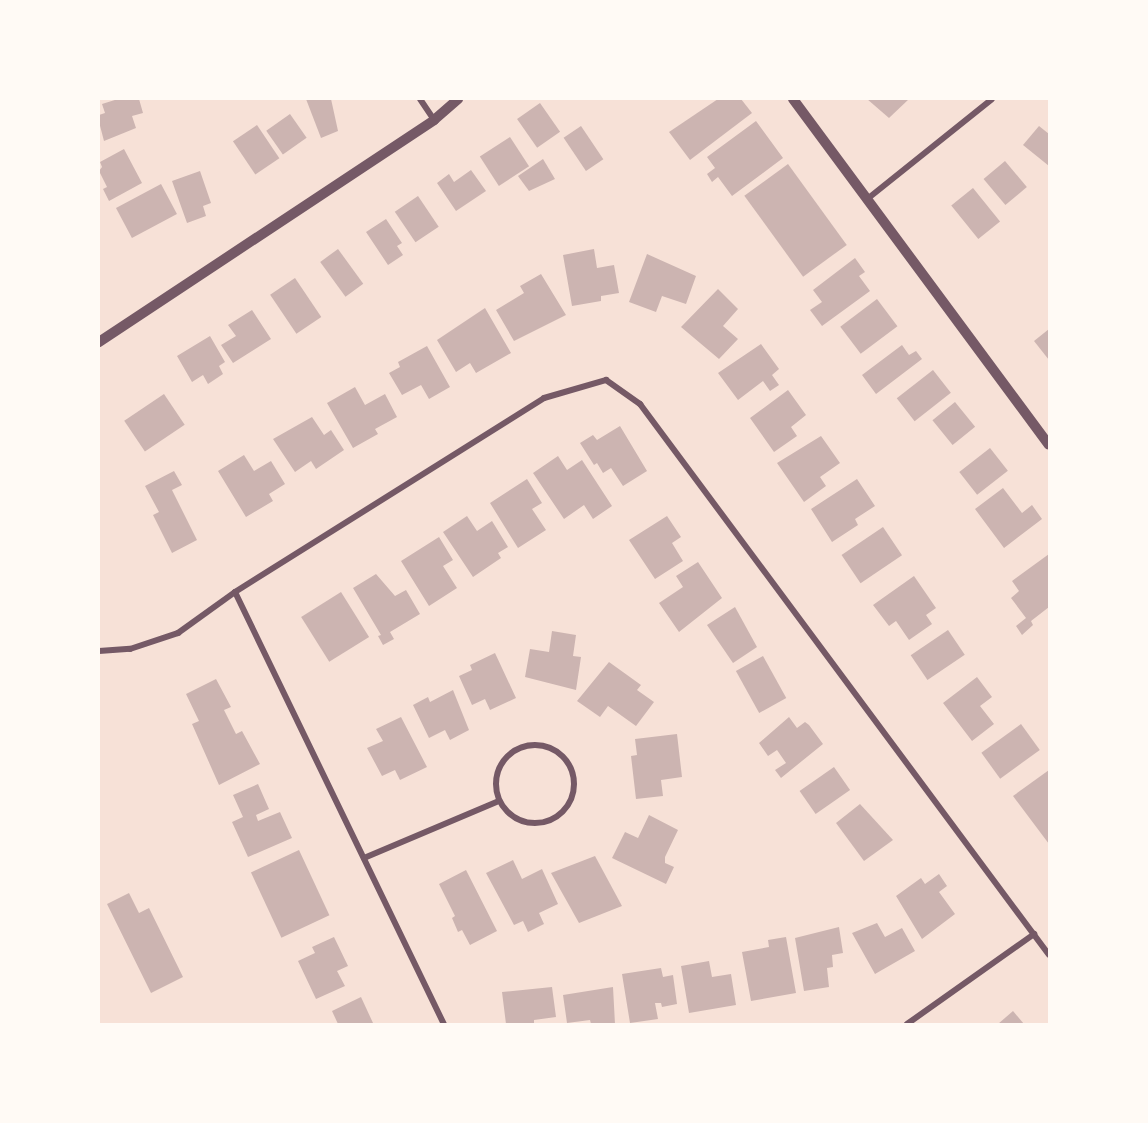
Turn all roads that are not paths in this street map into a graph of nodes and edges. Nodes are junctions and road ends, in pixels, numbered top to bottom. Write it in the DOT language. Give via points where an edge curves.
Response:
graph roads {
  1 [pos="420,99"];
  2 [pos="458,99"];
  3 [pos="794,99"];
  4 [pos="992,99"];
  5 [pos="434,120"];
  6 [pos="866,200"];
  7 [pos="99,342"];
  8 [pos="1049,445"];
  9 [pos="235,592"];
  10 [pos="99,651"];
  11 [pos="499,801"];
  12 [pos="364,858"];
  13 [pos="1034,934"];
  14 [pos="1049,955"];
  15 [pos="444,1024"];
  16 [pos="907,1024"];
  1 -- 5 [label="street"];
  2 -- 5 [label="street"];
  3 -- 6 [label="street"];
  4 -- 6 [label="street"];
  5 -- 7 [label="street"];
  6 -- 8 [label="street"];
  9 -- 10 [label="street" via="178,633 130,649"];
  9 -- 12 [label="street"];
  9 -- 13 [label="street" via="544,398 606,380 640,404"];
  11 -- 11 [label="street" via="519,820 546,822 568,806 574,779 570,766 551,747 524,746 502,762 496,774"];
  11 -- 12 [label="street"];
  12 -- 15 [label="street"];
  13 -- 14 [label="street"];
  13 -- 16 [label="street"];
}
